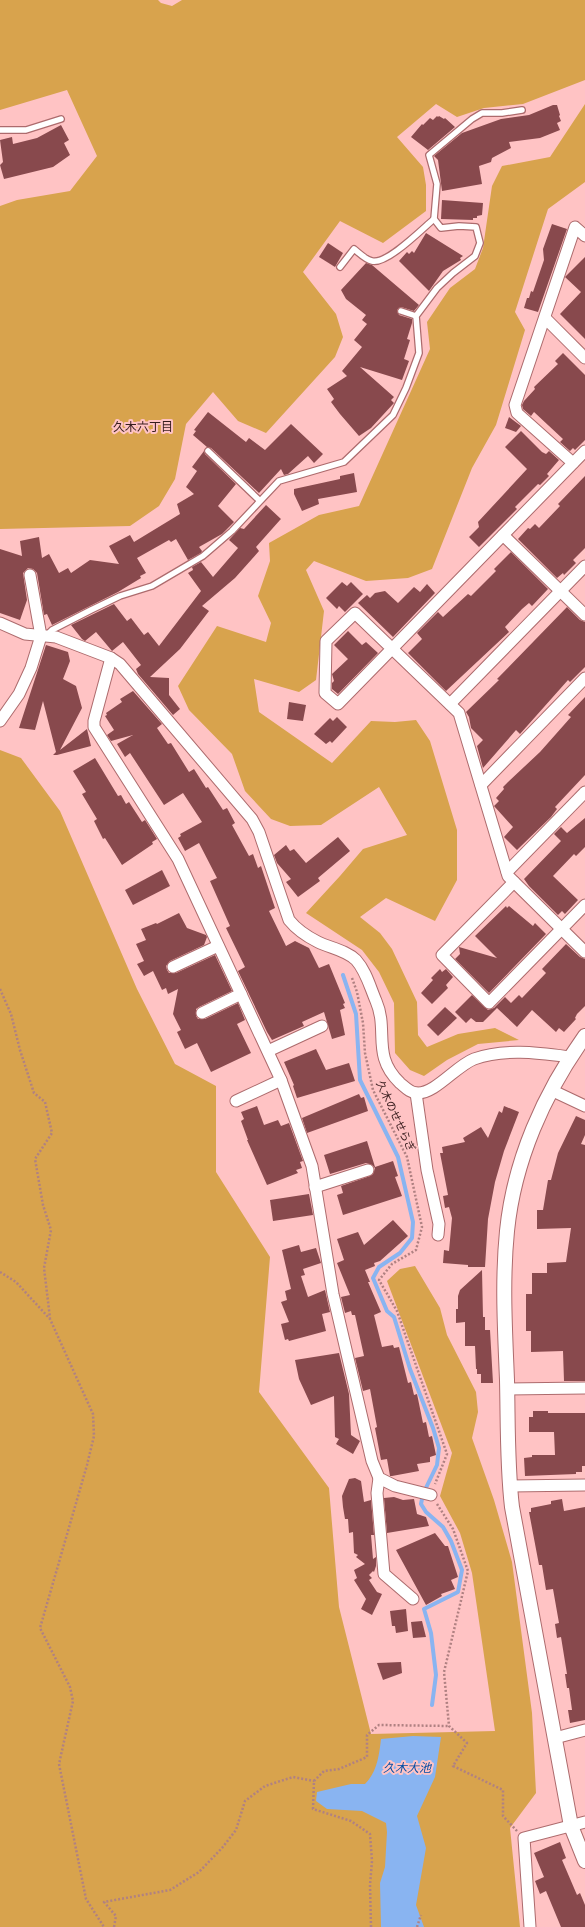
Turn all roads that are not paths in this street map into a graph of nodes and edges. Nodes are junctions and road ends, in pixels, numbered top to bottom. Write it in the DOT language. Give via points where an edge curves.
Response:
graph roads {
  1 [pos="522,110"];
  2 [pos="61,119"];
  3 [pos="0,130"];
  4 [pos="434,219"];
  5 [pos="585,236"];
  6 [pos="340,267"];
  7 [pos="400,311"];
  8 [pos="416,316"];
  9 [pos="545,318"];
  10 [pos="585,358"];
  11 [pos="208,451"];
  12 [pos="585,451"];
  13 [pos="573,463"];
  14 [pos="259,500"];
  15 [pos="503,536"];
  16 [pos="585,566"];
  17 [pos="30,575"];
  18 [pos="561,591"];
  19 [pos="585,615"];
  20 [pos="0,623"];
  21 [pos="44,636"];
  22 [pos="393,649"];
  23 [pos="111,658"];
  24 [pos="585,678"];
  25 [pos="450,704"];
  26 [pos="0,721"];
  27 [pos="481,785"];
  28 [pos="585,792"];
  29 [pos="507,872"];
  30 [pos="514,882"];
  31 [pos="585,905"];
  32 [pos="562,929"];
  33 [pos="218,946"];
  34 [pos="585,952"];
  35 [pos="173,967"];
  36 [pos="241,994"];
  37 [pos="202,1012"];
  38 [pos="322,1026"];
  39 [pos="585,1036"];
  40 [pos="268,1051"];
  41 [pos="570,1057"];
  42 [pos="281,1080"];
  43 [pos="552,1090"];
  44 [pos="416,1093"];
  45 [pos="236,1101"];
  46 [pos="585,1106"];
  47 [pos="368,1170"];
  48 [pos="315,1187"];
  49 [pos="438,1235"];
  50 [pos="585,1388"];
  51 [pos="507,1389"];
  52 [pos="379,1478"];
  53 [pos="585,1485"];
  54 [pos="510,1486"];
  55 [pos="426,1494"];
  56 [pos="413,1599"];
  57 [pos="585,1730"];
  58 [pos="555,1738"];
  59 [pos="585,1822"];
  60 [pos="571,1826"];
  61 [pos="585,1861"];
  62 [pos="530,1927"];
  1 -- 4 [label="lane" via="482,113 472,118 429,155 437,184"];
  2 -- 3 [label="lane" via="26,130"];
  4 -- 6 [label="lane" via="380,261 372,261 354,249"];
  4 -- 8 [label="lane" via="441,228 476,227 480,243 475,256 437,288"];
  5 -- 9 [label="street" via="575,227"];
  7 -- 8 [label="lane"];
  8 -- 14 [label="lane" via="419,353 393,415 344,462 279,481"];
  9 -- 10 [label="street"];
  9 -- 13 [label="street" via="515,405 517,413"];
  11 -- 14 [label="lane"];
  12 -- 13 [label="street"];
  13 -- 15 [label="street"];
  14 -- 21 [label="lane" via="232,531 203,556 152,586 120,596"];
  15 -- 18 [label="street"];
  15 -- 22 [label="street"];
  16 -- 18 [label="street"];
  17 -- 21 [label="street"];
  18 -- 19 [label="street"];
  18 -- 25 [label="street"];
  20 -- 21 [label="street" via="25,634"];
  21 -- 23 [label="street" via="56,637"];
  21 -- 26 [label="street" via="19,694"];
  22 -- 22 [label="street" via="356,613 326,641 325,693 338,704"];
  22 -- 25 [label="street"];
  23 -- 33 [label="street" via="94,727 178,859"];
  23 -- 44 [label="street" via="120,664 252,819 260,832 289,920 298,931 342,951 355,959 362,968 380,1009 382,1053 385,1063 393,1076 407,1090"];
  24 -- 27 [label="street"];
  25 -- 27 [label="street" via="459,712"];
  27 -- 29 [label="street"];
  28 -- 29 [label="street"];
  29 -- 30 [label="street"];
  30 -- 32 [label="street"];
  30 -- 32 [label="street" via="442,956 489,1003"];
  31 -- 32 [label="street"];
  32 -- 34 [label="street"];
  33 -- 35 [label="street"];
  33 -- 36 [label="street"];
  36 -- 37 [label="street"];
  36 -- 40 [label="street"];
  38 -- 40 [label="street"];
  39 -- 41 [label="street"];
  40 -- 42 [label="street"];
  41 -- 43 [label="street"];
  41 -- 44 [label="street" via="536,1053 486,1056 462,1066 431,1089"];
  42 -- 45 [label="street"];
  42 -- 48 [label="street" via="312,1166"];
  43 -- 46 [label="street"];
  43 -- 51 [label="street" via="522,1158 507,1230 504,1275"];
  44 -- 49 [label="street" via="427,1170 439,1224"];
  47 -- 48 [label="street"];
  48 -- 52 [label="street" via="332,1294 372,1461"];
  50 -- 51 [label="street"];
  51 -- 54 [label="street"];
  52 -- 55 [label="street" via="395,1486"];
  52 -- 56 [label="street" via="384,1574"];
  53 -- 54 [label="street"];
  54 -- 58 [label="street"];
  57 -- 58 [label="street"];
  58 -- 60 [label="street"];
  59 -- 60 [label="street"];
  60 -- 61 [label="street"];
  60 -- 62 [label="street" via="524,1838"];
}
